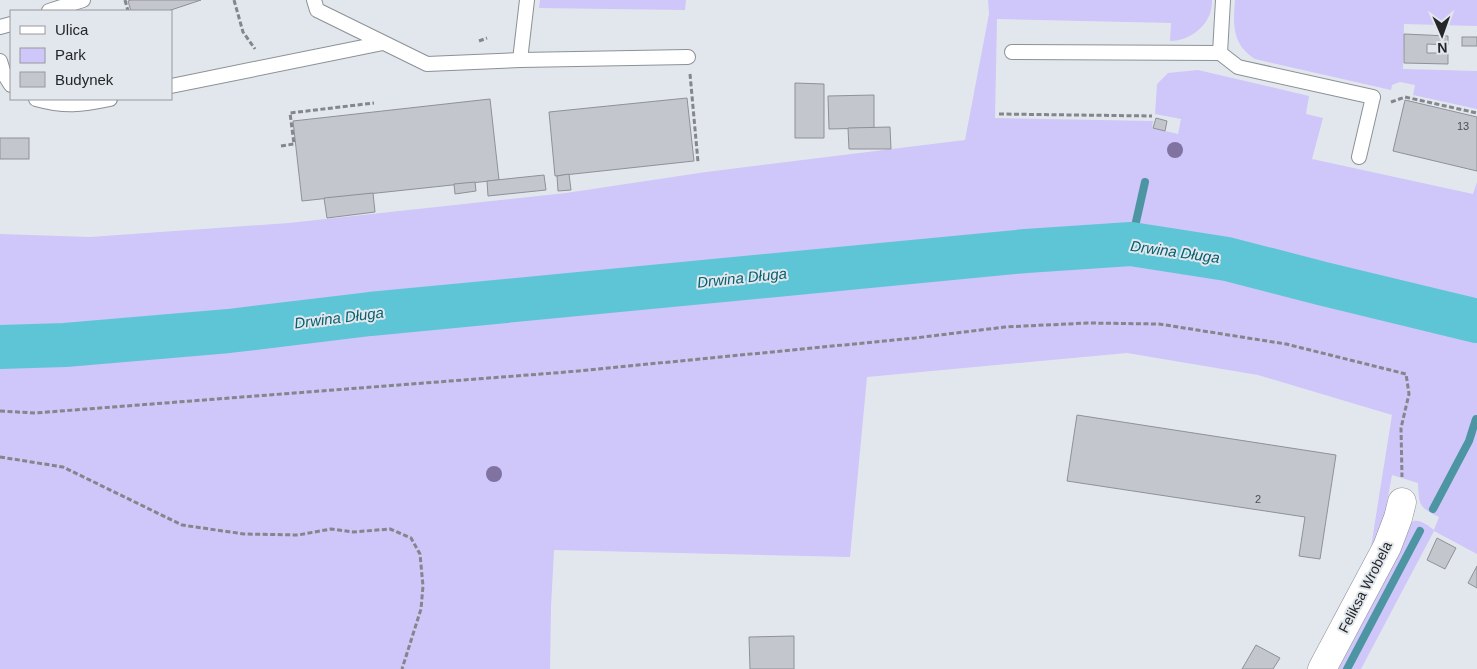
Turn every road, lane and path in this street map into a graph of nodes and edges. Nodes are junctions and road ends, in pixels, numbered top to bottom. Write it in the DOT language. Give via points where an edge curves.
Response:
graph roads {
  1 [pos="83,0"];
  2 [pos="234,0"];
  3 [pos="314,0"];
  4 [pos="527,0"];
  5 [pos="1223,0"];
  6 [pos="52,10"];
  7 [pos="487,38"];
  8 [pos="383,43"];
  9 [pos="470,44"];
  10 [pos="1012,52"];
  11 [pos="1220,53"];
  12 [pos="688,57"];
  13 [pos="520,60"];
  14 [pos="0,61"];
  15 [pos="267,67"];
  16 [pos="10,83"];
  17 [pos="172,86"];
  18 [pos="1372,98"];
  19 [pos="40,100"];
  20 [pos="100,100"];
  21 [pos="79,102"];
  22 [pos="374,103"];
  23 [pos="999,114"];
  24 [pos="1477,114"];
  25 [pos="1152,116"];
  26 [pos="281,146"];
  27 [pos="1359,157"];
  28 [pos="0,411"];
  29 [pos="0,457"];
  30 [pos="1402,502"];
  31 [pos="402,669"];
  32 [pos="1322,669"];
  1 -- 6 [label="lane"];
  2 -- 15 [label="path" via="243,32"];
  3 -- 8 [label="lane" via="317,10"];
  4 -- 13 [label="lane"];
  5 -- 11 [label="lane"];
  7 -- 9 [label="path"];
  8 -- 13 [label="lane" via="427,64"];
  8 -- 15 [label="lane"];
  10 -- 11 [label="lane"];
  11 -- 18 [label="lane" via="1238,67"];
  12 -- 13 [label="lane"];
  14 -- 16 [label="lane"];
  15 -- 17 [label="lane"];
  18 -- 24 [label="path" via="1391,102 1405,97"];
  18 -- 27 [label="lane"];
  19 -- 21 [label="lane" via="54,104"];
  20 -- 21 [label="lane"];
  22 -- 26 [label="path" via="290,113 294,144"];
  23 -- 25 [label="path"];
  28 -- 30 [label="path" via="45,412 527,375 1004,328 1087,323 1159,324 1286,344 1406,374 1409,394 1402,428"];
  29 -- 31 [label="path" via="63,467 182,525 244,534 298,535 331,529 353,532 390,529 411,538 420,554 423,586 421,608"];
  30 -- 32 [label="street, Feliksa Wrobela" via="1387,547"];
}
